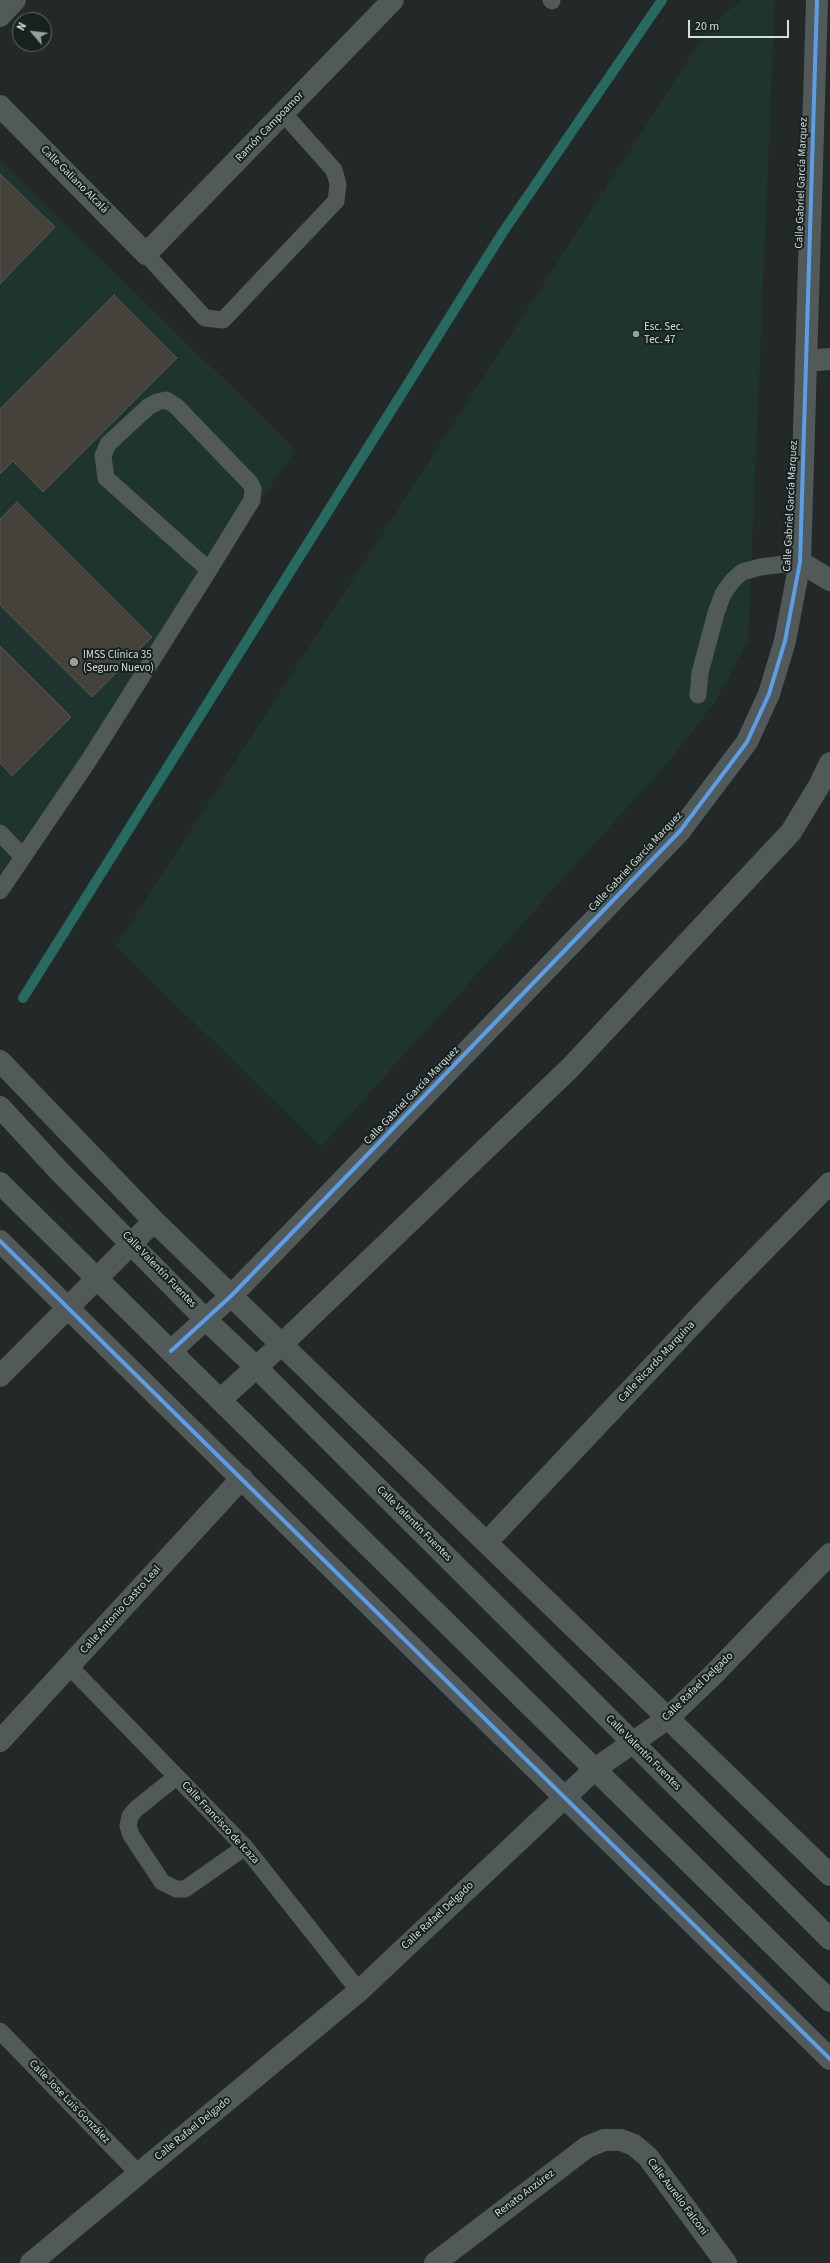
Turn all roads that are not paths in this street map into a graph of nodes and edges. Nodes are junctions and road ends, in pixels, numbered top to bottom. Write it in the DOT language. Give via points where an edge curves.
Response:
graph roads {
  1 [pos="16,0"];
  2 [pos="393,0"];
  3 [pos="817,0"];
  4 [pos="0,16"];
  5 [pos="0,106"];
  6 [pos="283,113"];
  7 [pos="146,254"];
  8 [pos="830,360"];
  9 [pos="806,361"];
  10 [pos="800,562"];
  11 [pos="209,570"];
  12 [pos="830,580"];
  13 [pos="698,695"];
  14 [pos="830,763"];
  15 [pos="0,833"];
  16 [pos="23,857"];
  17 [pos="0,891"];
  18 [pos="6,1067"];
  19 [pos="0,1108"];
  20 [pos="0,1182"];
  21 [pos="830,1183"];
  22 [pos="154,1221"];
  23 [pos="0,1241"];
  24 [pos="133,1243"];
  25 [pos="98,1279"];
  26 [pos="232,1295"];
  27 [pos="68,1308"];
  28 [pos="205,1318"];
  29 [pos="282,1344"];
  30 [pos="171,1351"];
  31 [pos="256,1367"];
  32 [pos="0,1376"];
  33 [pos="220,1400"];
  34 [pos="242,1478"];
  35 [pos="487,1542"];
  36 [pos="830,1554"];
  37 [pos="69,1666"];
  38 [pos="668,1718"];
  39 [pos="0,1741"];
  40 [pos="631,1742"];
  41 [pos="595,1769"];
  42 [pos="176,1777"];
  43 [pos="564,1797"];
  44 [pos="245,1847"];
  45 [pos="830,1875"];
  46 [pos="830,1939"];
  47 [pos="359,1991"];
  48 [pos="830,2001"];
  49 [pos="0,2031"];
  50 [pos="830,2059"];
  51 [pos="621,2140"];
  52 [pos="138,2173"];
  53 [pos="31,2263"];
  54 [pos="436,2263"];
  55 [pos="726,2263"];
  1 -- 4 [label="street"];
  2 -- 6 [label="street, Ramón Campoamor"];
  3 -- 9 [label="street, Calle Gabriel García Marquez"];
  5 -- 7 [label="street, Calle Galiano Alcalá"];
  6 -- 7 [label="street, Ramón Campoamor"];
  6 -- 7 [label="lane" via="334,170 338,184 336,201 223,320 205,318"];
  8 -- 9 [label="street"];
  9 -- 10 [label="street, Calle Gabriel García Marquez"];
  10 -- 12 [label="street"];
  10 -- 13 [label="lane" via="760,567 742,572 733,580 723,594 716,613 700,673"];
  10 -- 26 [label="street, Calle Gabriel García Marquez" via="785,641 769,694 747,742 680,832"];
  11 -- 11 [label="lane" via="252,500 253,489 176,406 166,400 157,402 148,407 108,444 103,456 106,478"];
  11 -- 16 [label="lane"];
  14 -- 29 [label="street" via="791,832 576,1062"];
  15 -- 16 [label="lane"];
  16 -- 17 [label="lane"];
  18 -- 22 [label="street"];
  19 -- 24 [label="main road, Calle Valentín Fuentes" via="60,1172"];
  20 -- 25 [label="main road"];
  21 -- 35 [label="street, Calle Ricardo Marquina" via="722,1293"];
  22 -- 24 [label="street"];
  22 -- 26 [label="street"];
  23 -- 27 [label="street"];
  24 -- 25 [label="street"];
  24 -- 28 [label="main road, Calle Valentín Fuentes"];
  25 -- 27 [label="street"];
  25 -- 30 [label="main road"];
  26 -- 28 [label="street, Calle Gabriel García Marquez"];
  26 -- 29 [label="street"];
  27 -- 32 [label="street"];
  27 -- 34 [label="street"];
  28 -- 30 [label="street, Calle Gabriel García Marquez"];
  28 -- 31 [label="main road, Calle Valentín Fuentes"];
  29 -- 31 [label="street"];
  29 -- 35 [label="street"];
  30 -- 33 [label="main road"];
  31 -- 33 [label="street"];
  31 -- 40 [label="main road, Calle Valentín Fuentes"];
  33 -- 41 [label="main road"];
  34 -- 37 [label="street, Calle Antonio Castro Leal"];
  34 -- 43 [label="street"];
  35 -- 38 [label="street"];
  36 -- 38 [label="street, Calle Rafael Delgado"];
  37 -- 39 [label="street, Calle Antonio Castro Leal"];
  37 -- 42 [label="lane, Calle Francisco de Icaza"];
  38 -- 40 [label="street, Calle Rafael Delgado"];
  38 -- 45 [label="street"];
  40 -- 41 [label="street, Calle Rafael Delgado"];
  40 -- 46 [label="main road, Calle Valentín Fuentes"];
  41 -- 43 [label="street, Calle Rafael Delgado"];
  41 -- 48 [label="main road"];
  42 -- 44 [label="lane, Calle Francisco de Icaza"];
  42 -- 44 [label="lane" via="130,1816 128,1826 131,1835 162,1882 168,1886 185,1889"];
  43 -- 47 [label="street, Calle Rafael Delgado"];
  43 -- 50 [label="street"];
  44 -- 47 [label="lane, Calle Francisco de Icaza"];
  47 -- 52 [label="street, Calle Rafael Delgado"];
  49 -- 52 [label="lane, Calle Jose Luis González"];
  51 -- 54 [label="street, Renato Anzúrez" via="604,2140 587,2147"];
  51 -- 55 [label="street, Calle Aurelio Falconi" via="634,2145 648,2157"];
  52 -- 53 [label="street, Calle Rafael Delgado"];
}
